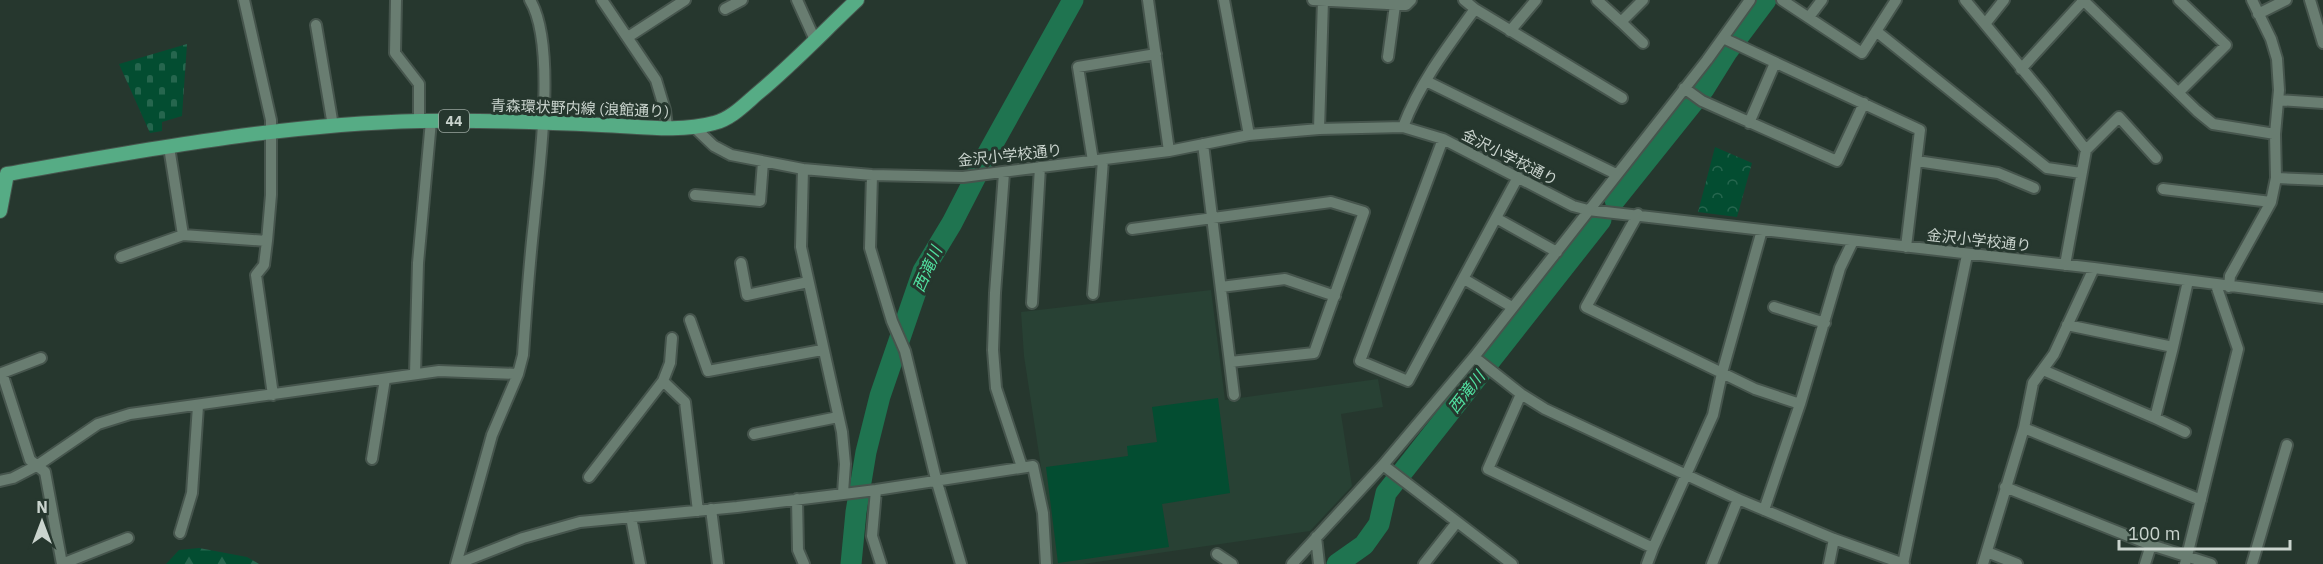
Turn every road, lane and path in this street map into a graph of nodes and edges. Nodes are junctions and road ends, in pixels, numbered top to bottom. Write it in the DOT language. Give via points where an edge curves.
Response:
graph roads {
  1 [pos="244,0"];
  2 [pos="396,0"];
  3 [pos="530,0"];
  4 [pos="602,0"];
  5 [pos="684,0"];
  6 [pos="742,0"];
  7 [pos="796,0"];
  8 [pos="857,0"];
  9 [pos="1148,0"];
  10 [pos="1224,0"];
  11 [pos="1320,0"];
  12 [pos="1411,0"];
  13 [pos="1464,0"];
  14 [pos="1536,0"];
  15 [pos="1597,0"];
  16 [pos="1643,0"];
  17 [pos="1750,0"];
  18 [pos="1782,0"];
  19 [pos="1822,0"];
  20 [pos="1896,0"];
  21 [pos="1965,0"];
  22 [pos="2004,0"];
  23 [pos="2084,0"];
  24 [pos="2179,0"];
  25 [pos="2252,0"];
  26 [pos="2286,0"];
  27 [pos="2310,0"];
  28 [pos="1395,5"];
  29 [pos="725,9"];
  30 [pos="1475,9"];
  31 [pos="2258,14"];
  32 [pos="1809,18"];
  33 [pos="1621,22"];
  34 [pos="1985,24"];
  35 [pos="316,25"];
  36 [pos="1510,31"];
  37 [pos="1876,31"];
  38 [pos="628,37"];
  39 [pos="815,40"];
  40 [pos="1730,41"];
  41 [pos="1643,43"];
  42 [pos="2323,43"];
  43 [pos="1156,54"];
  44 [pos="1388,57"];
  45 [pos="1775,63"];
  46 [pos="2021,69"];
  47 [pos="1426,81"];
  48 [pos="1684,88"];
  49 [pos="2179,92"];
  50 [pos="1622,98"];
  51 [pos="2278,100"];
  52 [pos="1864,103"];
  53 [pos="2323,103"];
  54 [pos="425,121"];
  55 [pos="543,122"];
  56 [pos="1749,123"];
  57 [pos="333,126"];
  58 [pos="667,127"];
  59 [pos="694,127"];
  60 [pos="1403,127"];
  61 [pos="1319,129"];
  62 [pos="271,131"];
  63 [pos="2275,134"];
  64 [pos="1249,135"];
  65 [pos="1443,139"];
  66 [pos="1203,144"];
  67 [pos="169,147"];
  68 [pos="2086,150"];
  69 [pos="1169,151"];
  70 [pos="2156,158"];
  71 [pos="1098,160"];
  72 [pos="1917,161"];
  73 [pos="762,162"];
  74 [pos="1040,167"];
  75 [pos="803,169"];
  76 [pos="1004,173"];
  77 [pos="2081,173"];
  78 [pos="872,174"];
  79 [pos="1616,174"];
  80 [pos="4,175"];
  81 [pos="1518,177"];
  82 [pos="2276,178"];
  83 [pos="2323,180"];
  84 [pos="2034,188"];
  85 [pos="2163,189"];
  86 [pos="695,195"];
  87 [pos="2271,202"];
  88 [pos="1588,210"];
  89 [pos="0,211"];
  90 [pos="1638,214"];
  91 [pos="1212,217"];
  92 [pos="1496,218"];
  93 [pos="1132,229"];
  94 [pos="1762,230"];
  95 [pos="183,235"];
  96 [pos="267,241"];
  97 [pos="1853,241"];
  98 [pos="1906,247"];
  99 [pos="1557,252"];
  100 [pos="1967,255"];
  101 [pos="121,257"];
  102 [pos="741,263"];
  103 [pos="2065,265"];
  104 [pos="2094,268"];
  105 [pos="1464,279"];
  106 [pos="2188,281"];
  107 [pos="808,282"];
  108 [pos="2216,285"];
  109 [pos="2229,286"];
  110 [pos="1221,287"];
  111 [pos="1093,294"];
  112 [pos="1335,296"];
  113 [pos="2323,298"];
  114 [pos="1032,303"];
  115 [pos="1512,307"];
  116 [pos="1774,307"];
  117 [pos="690,320"];
  118 [pos="1825,323"];
  119 [pos="2067,325"];
  120 [pos="672,338"];
  121 [pos="2174,347"];
  122 [pos="822,350"];
  123 [pos="41,358"];
  124 [pos="1230,362"];
  125 [pos="1481,363"];
  126 [pos="2043,370"];
  127 [pos="1722,373"];
  128 [pos="415,374"];
  129 [pos="518,374"];
  130 [pos="385,379"];
  131 [pos="663,381"];
  132 [pos="1521,394"];
  133 [pos="273,395"];
  134 [pos="1234,395"];
  135 [pos="1800,404"];
  136 [pos="198,406"];
  137 [pos="838,417"];
  138 [pos="2154,418"];
  139 [pos="2024,428"];
  140 [pos="2185,432"];
  141 [pos="754,434"];
  142 [pos="2287,445"];
  143 [pos="372,459"];
  144 [pos="38,465"];
  145 [pos="1383,465"];
  146 [pos="1022,467"];
  147 [pos="1687,473"];
  148 [pos="589,477"];
  149 [pos="936,479"];
  150 [pos="0,481"];
  151 [pos="2005,487"];
  152 [pos="873,490"];
  153 [pos="846,493"];
  154 [pos="797,499"];
  155 [pos="1738,499"];
  156 [pos="2201,500"];
  157 [pos="711,509"];
  158 [pos="1764,510"];
  159 [pos="698,511"];
  160 [pos="631,517"];
  161 [pos="1457,522"];
  162 [pos="180,533"];
  163 [pos="1316,537"];
  164 [pos="128,538"];
  165 [pos="1834,539"];
  166 [pos="2151,546"];
  167 [pos="1653,548"];
  168 [pos="1988,552"];
  169 [pos="1217,554"];
  170 [pos="2186,561"];
  171 [pos="62,564"];
  172 [pos="457,564"];
  173 [pos="640,564"];
  174 [pos="718,564"];
  175 [pos="804,564"];
  176 [pos="881,564"];
  177 [pos="962,564"];
  178 [pos="1046,564"];
  179 [pos="1232,564"];
  180 [pos="1292,564"];
  181 [pos="1319,564"];
  182 [pos="1424,564"];
  183 [pos="1512,564"];
  184 [pos="1647,564"];
  185 [pos="1712,564"];
  186 [pos="1829,564"];
  187 [pos="1903,564"];
  188 [pos="1983,564"];
  189 [pos="2017,564"];
  190 [pos="2145,564"];
  191 [pos="2211,564"];
  192 [pos="2252,564"];
  1 -- 62 [label="street"];
  2 -- 54 [label="street" via="395,53 419,84"];
  3 -- 55 [label="street" via="539,19 544,54"];
  4 -- 38 [label="street"];
  5 -- 38 [label="street"];
  6 -- 29 [label="street"];
  7 -- 39 [label="street"];
  8 -- 39 [label="main road, 青森環状野内線 (浪館通り) / 44"];
  9 -- 43 [label="street"];
  10 -- 64 [label="street"];
  11 -- 28 [label="street"];
  11 -- 61 [label="street"];
  12 -- 28 [label="street" via="1406,5"];
  13 -- 30 [label="street"];
  14 -- 36 [label="street"];
  15 -- 33 [label="street"];
  16 -- 33 [label="street"];
  17 -- 40 [label="street"];
  18 -- 32 [label="street"];
  19 -- 32 [label="street"];
  20 -- 37 [label="street"];
  21 -- 34 [label="street"];
  22 -- 34 [label="street"];
  23 -- 46 [label="street"];
  23 -- 49 [label="street"];
  24 -- 49 [label="street" via="2226,45"];
  25 -- 31 [label="street"];
  26 -- 31 [label="street"];
  27 -- 42 [label="street"];
  28 -- 44 [label="street"];
  30 -- 36 [label="street"];
  30 -- 47 [label="street"];
  31 -- 51 [label="street" via="2277,59"];
  32 -- 37 [label="street" via="1862,53"];
  33 -- 41 [label="street"];
  34 -- 46 [label="street"];
  35 -- 57 [label="street"];
  36 -- 50 [label="street"];
  37 -- 77 [label="street" via="2048,168"];
  38 -- 58 [label="street" via="656,81"];
  39 -- 59 [label="main road, 青森環状野内線 (浪館通り) / 44" via="732,114"];
  40 -- 45 [label="street"];
  40 -- 48 [label="street"];
  43 -- 69 [label="street"];
  43 -- 71 [label="street" via="1078,67"];
  45 -- 52 [label="street"];
  45 -- 56 [label="street"];
  46 -- 68 [label="street"];
  47 -- 60 [label="street"];
  47 -- 79 [label="street"];
  48 -- 56 [label="street"];
  48 -- 79 [label="street"];
  49 -- 63 [label="street" via="2213,124"];
  51 -- 53 [label="street"];
  51 -- 63 [label="street"];
  52 -- 56 [label="street" via="1837,161"];
  52 -- 72 [label="street" via="1920,130"];
  54 -- 55 [label="main road, 青森環状野内線 (浪館通り) / 44"];
  54 -- 57 [label="main road, 青森環状野内線 (浪館通り) / 44"];
  54 -- 128 [label="street"];
  55 -- 58 [label="main road, 青森環状野内線 (浪館通り) / 44"];
  55 -- 129 [label="street" via="523,355"];
  57 -- 62 [label="main road, 青森環状野内線 (浪館通り) / 44"];
  58 -- 59 [label="main road, 青森環状野内線 (浪館通り) / 44"];
  59 -- 73 [label="street, 金沢小学校通り" via="714,146 731,155"];
  60 -- 61 [label="street, 金沢小学校通り"];
  60 -- 65 [label="street, 金沢小学校通り"];
  61 -- 64 [label="street, 金沢小学校通り"];
  62 -- 67 [label="main road, 青森環状野内線 (浪館通り) / 44"];
  62 -- 96 [label="street"];
  63 -- 82 [label="street"];
  64 -- 66 [label="street, 金沢小学校通り"];
  65 -- 81 [label="street, 金沢小学校通り"];
  65 -- 105 [label="street" via="1360,361 1408,381"];
  66 -- 69 [label="street, 金沢小学校通り"];
  66 -- 91 [label="street"];
  67 -- 80 [label="main road, 青森環状野内線 (浪館通り) / 44"];
  67 -- 95 [label="street"];
  68 -- 70 [label="street" via="2119,117"];
  68 -- 77 [label="street"];
  69 -- 71 [label="street, 金沢小学校通り"];
  71 -- 74 [label="street, 金沢小学校通り"];
  71 -- 111 [label="street"];
  72 -- 84 [label="street" via="1998,173"];
  72 -- 98 [label="street"];
  73 -- 75 [label="street, 金沢小学校通り"];
  73 -- 86 [label="street" via="760,201"];
  74 -- 76 [label="street, 金沢小学校通り"];
  74 -- 114 [label="street"];
  75 -- 78 [label="street, 金沢小学校通り"];
  75 -- 107 [label="street" via="801,247"];
  76 -- 78 [label="street, 金沢小学校通り" via="963,177"];
  76 -- 146 [label="street" via="993,350 996,388"];
  77 -- 103 [label="street"];
  78 -- 149 [label="street" via="870,248 905,351"];
  79 -- 88 [label="street"];
  80 -- 89 [label="main road, 44"];
  81 -- 88 [label="street, 金沢小学校通り"];
  81 -- 92 [label="street"];
  82 -- 83 [label="street"];
  82 -- 87 [label="street"];
  85 -- 87 [label="street"];
  87 -- 109 [label="street" via="2230,276"];
  88 -- 90 [label="street, 金沢小学校通り"];
  88 -- 99 [label="street"];
  90 -- 94 [label="street, 金沢小学校通り"];
  90 -- 127 [label="street" via="1586,308"];
  91 -- 93 [label="street"];
  91 -- 110 [label="street"];
  91 -- 112 [label="street" via="1331,202 1364,212"];
  92 -- 99 [label="street"];
  92 -- 105 [label="street"];
  94 -- 97 [label="street, 金沢小学校通り"];
  94 -- 127 [label="street"];
  95 -- 96 [label="street"];
  95 -- 101 [label="street"];
  96 -- 133 [label="street" via="264,265 256,275"];
  97 -- 98 [label="street, 金沢小学校通り"];
  97 -- 118 [label="street" via="1840,268"];
  98 -- 100 [label="street, 金沢小学校通り"];
  99 -- 115 [label="street"];
  100 -- 103 [label="street, 金沢小学校通り"];
  100 -- 187 [label="street"];
  102 -- 107 [label="street" via="747,295"];
  103 -- 104 [label="street, 金沢小学校通り"];
  104 -- 106 [label="street, 金沢小学校通り"];
  104 -- 119 [label="street"];
  105 -- 115 [label="street"];
  106 -- 108 [label="street, 金沢小学校通り"];
  106 -- 121 [label="street"];
  107 -- 122 [label="street"];
  108 -- 109 [label="street, 金沢小学校通り"];
  108 -- 156 [label="street" via="2238,349"];
  109 -- 113 [label="street, 金沢小学校通り"];
  110 -- 112 [label="street" via="1285,279"];
  110 -- 124 [label="street"];
  112 -- 124 [label="street" via="1314,353"];
  115 -- 125 [label="street"];
  116 -- 118 [label="street"];
  117 -- 122 [label="street" via="708,371"];
  118 -- 135 [label="street"];
  119 -- 121 [label="street"];
  119 -- 126 [label="street"];
  120 -- 131 [label="street" via="670,363"];
  121 -- 138 [label="street"];
  122 -- 137 [label="street"];
  123 -- 144 [label="street" via="2,373 30,460"];
  124 -- 134 [label="street"];
  125 -- 132 [label="street"];
  125 -- 145 [label="street"];
  126 -- 138 [label="street"];
  126 -- 139 [label="street" via="2034,383"];
  127 -- 135 [label="street"];
  127 -- 147 [label="street" via="1713,415"];
  128 -- 129 [label="street"];
  128 -- 130 [label="street"];
  129 -- 172 [label="street" via="492,435"];
  130 -- 133 [label="street"];
  130 -- 143 [label="street"];
  131 -- 148 [label="street"];
  131 -- 159 [label="street" via="686,402"];
  132 -- 147 [label="street" via="1545,409"];
  132 -- 167 [label="street" via="1488,470"];
  133 -- 136 [label="street"];
  135 -- 158 [label="street"];
  136 -- 144 [label="street" via="130,414 98,424"];
  136 -- 162 [label="street" via="192,493"];
  137 -- 141 [label="street"];
  137 -- 153 [label="street"];
  138 -- 140 [label="street"];
  139 -- 151 [label="street"];
  139 -- 156 [label="street"];
  142 -- 192 [label="street"];
  144 -- 150 [label="street"];
  144 -- 171 [label="street" via="45,472"];
  145 -- 161 [label="street"];
  145 -- 163 [label="street"];
  146 -- 149 [label="street"];
  146 -- 178 [label="street" via="1033,466 1043,513"];
  147 -- 155 [label="street"];
  147 -- 167 [label="street"];
  149 -- 152 [label="street"];
  149 -- 177 [label="street"];
  151 -- 166 [label="street"];
  151 -- 168 [label="street"];
  152 -- 153 [label="street"];
  152 -- 176 [label="street" via="872,536"];
  153 -- 154 [label="street"];
  154 -- 157 [label="street"];
  154 -- 175 [label="street" via="798,550"];
  155 -- 158 [label="street"];
  155 -- 185 [label="street"];
  156 -- 170 [label="street"];
  157 -- 159 [label="street"];
  157 -- 174 [label="street"];
  158 -- 165 [label="street"];
  159 -- 160 [label="street"];
  160 -- 172 [label="street" via="580,522 523,538"];
  160 -- 173 [label="street"];
  161 -- 182 [label="street"];
  161 -- 183 [label="street"];
  163 -- 180 [label="street"];
  163 -- 181 [label="street"];
  164 -- 171 [label="street"];
  165 -- 186 [label="street"];
  165 -- 187 [label="street"];
  166 -- 170 [label="street"];
  166 -- 190 [label="street"];
  167 -- 184 [label="street"];
  168 -- 188 [label="street"];
  168 -- 189 [label="street"];
  169 -- 179 [label="street"];
  170 -- 191 [label="street"];
}
